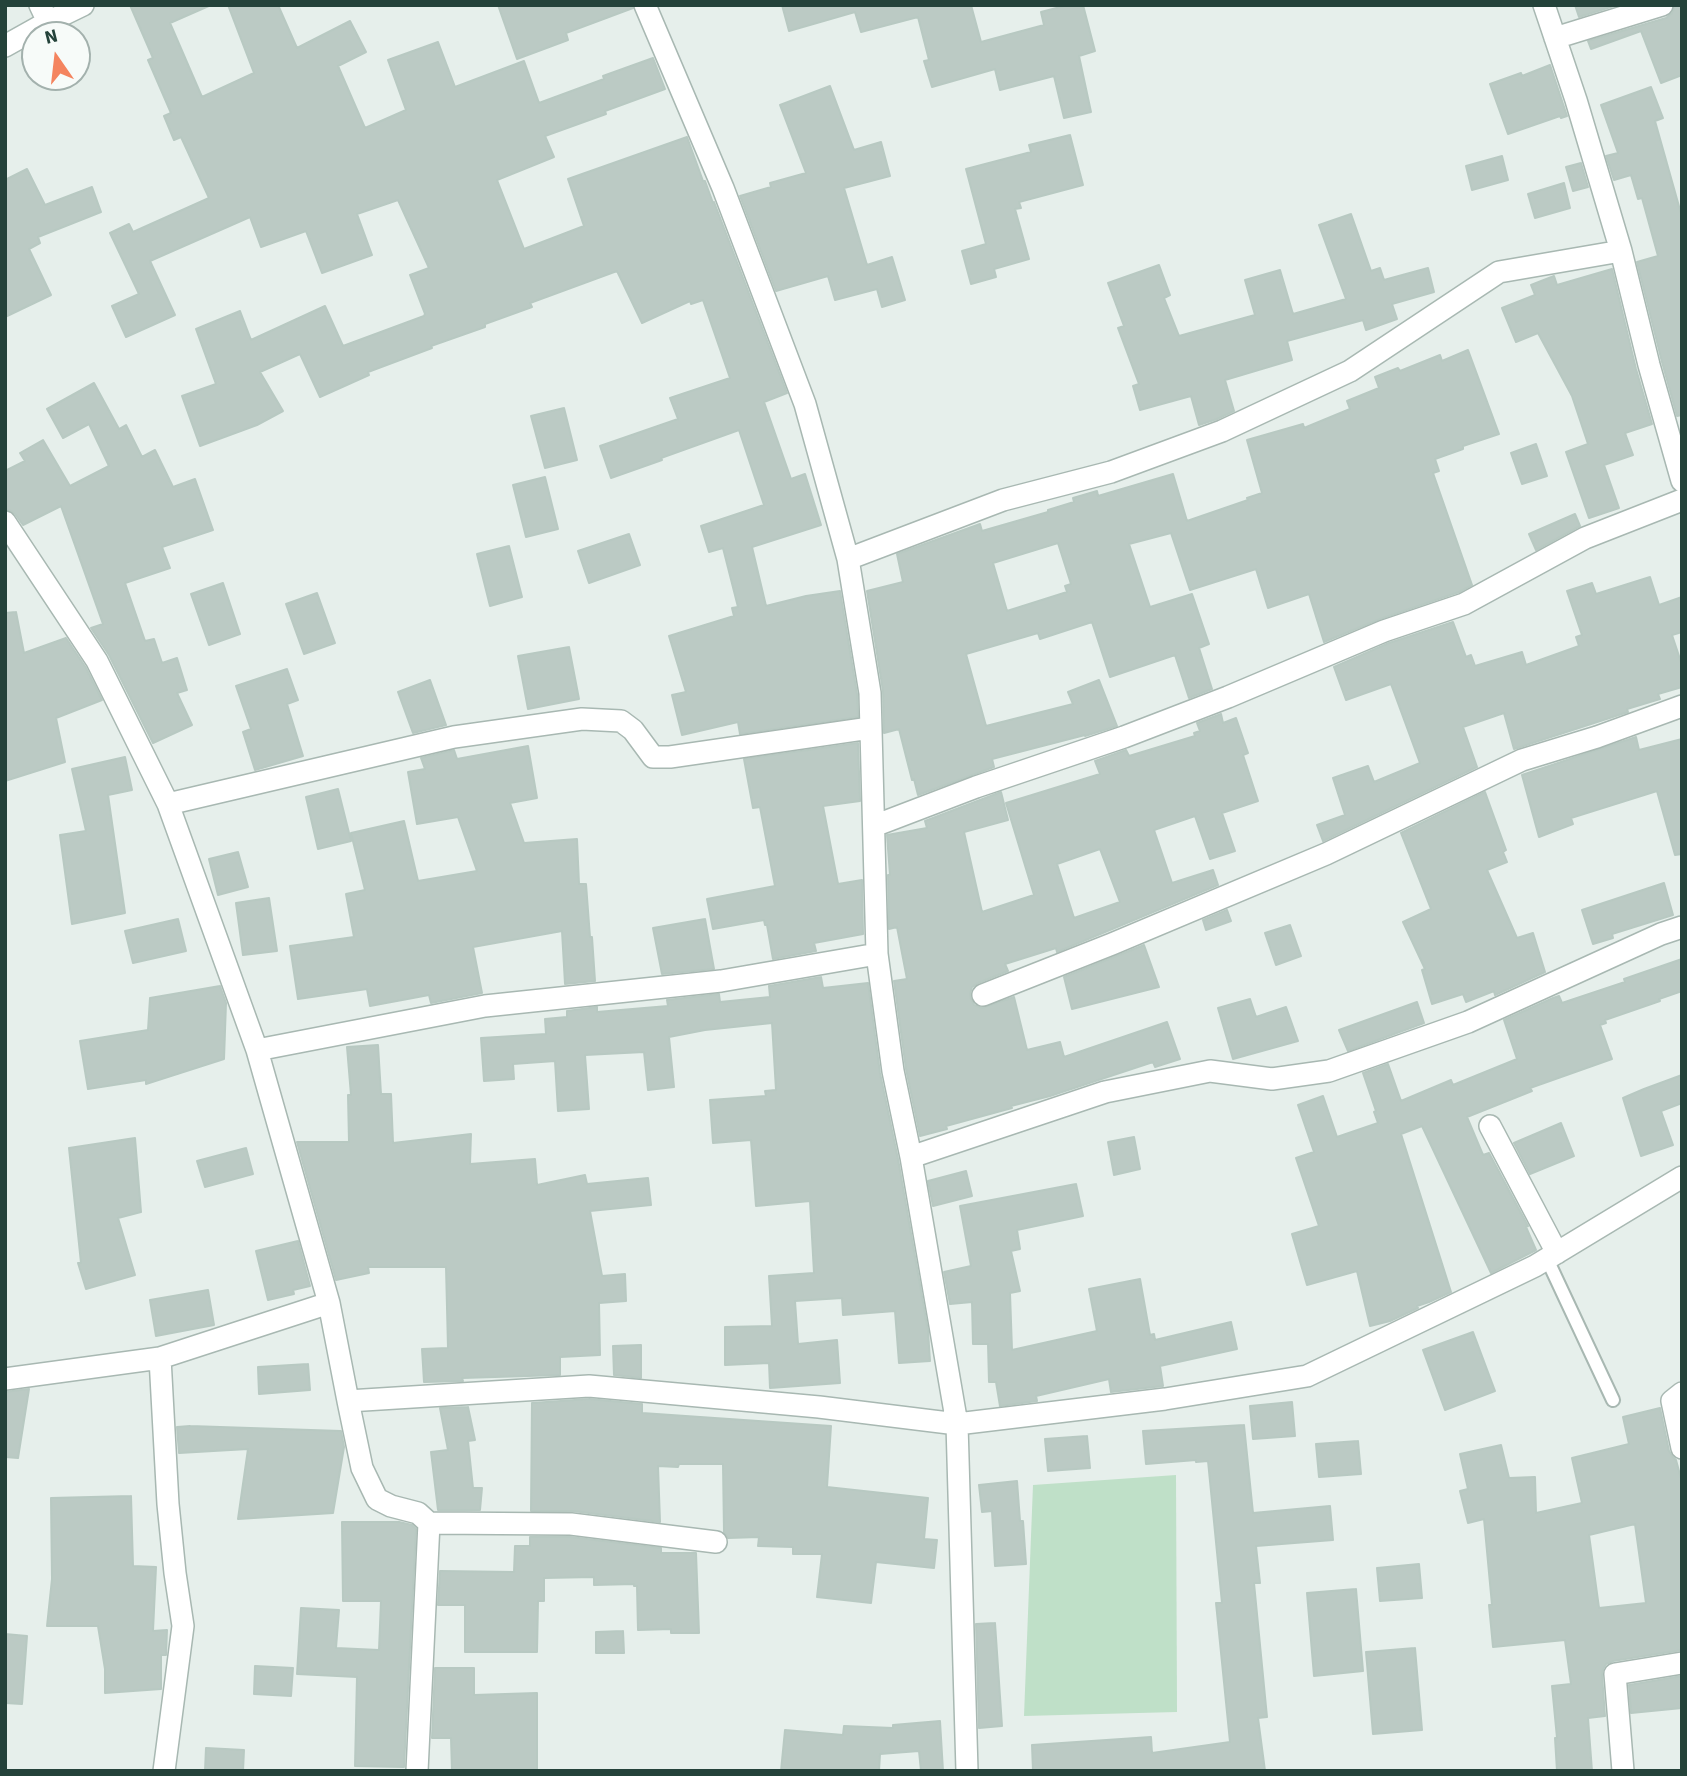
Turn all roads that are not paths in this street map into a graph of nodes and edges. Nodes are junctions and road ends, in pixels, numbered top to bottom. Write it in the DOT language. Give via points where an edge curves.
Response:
graph roads {
  1 [pos="83,5"];
  2 [pos="645,5"];
  3 [pos="1544,5"];
  4 [pos="1661,5"];
  5 [pos="44,14"];
  6 [pos="1555,37"];
  7 [pos="5,46"];
  8 [pos="1620,251"];
  9 [pos="1682,481"];
  10 [pos="1682,499"];
  11 [pos="5,522"];
  12 [pos="848,559"];
  13 [pos="1682,706"];
  14 [pos="870,728"];
  15 [pos="169,804"];
  16 [pos="874,826"];
  17 [pos="1682,927"];
  18 [pos="877,954"];
  19 [pos="983,995"];
  20 [pos="257,1050"];
  21 [pos="1490,1126"];
  22 [pos="911,1157"];
  23 [pos="1682,1177"];
  24 [pos="1552,1256"];
  25 [pos="329,1303"];
  26 [pos="160,1358"];
  27 [pos="5,1379"];
  28 [pos="1682,1393"];
  29 [pos="1613,1400"];
  30 [pos="348,1401"];
  31 [pos="957,1424"];
  32 [pos="1682,1448"];
  33 [pos="429,1523"];
  34 [pos="716,1542"];
  35 [pos="1682,1663"];
  36 [pos="164,1771"];
  37 [pos="416,1771"];
  38 [pos="967,1771"];
  39 [pos="1623,1771"];
  1 -- 5 [label="street"];
  2 -- 12 [label="street" via="723,188 805,404"];
  3 -- 6 [label="street"];
  4 -- 6 [label="street"];
  5 -- 7 [label="street"];
  6 -- 8 [label="street"];
  8 -- 9 [label="street"];
  8 -- 12 [label="street" via="1499,272 1350,371 1222,431 1111,472 1003,500"];
  10 -- 16 [label="street" via="1585,538 1464,604 1124,737"];
  11 -- 15 [label="street" via="97,661"];
  12 -- 14 [label="street" via="870,693"];
  13 -- 19 [label="street" via="1522,760 1326,853"];
  14 -- 15 [label="street" via="653,757 621,721 582,719 454,737"];
  14 -- 16 [label="street"];
  15 -- 20 [label="street"];
  16 -- 18 [label="street"];
  17 -- 22 [label="street" via="1468,1022 1329,1071 1272,1079 1210,1071 1105,1092"];
  18 -- 20 [label="street" via="721,981 485,1006"];
  18 -- 22 [label="street" via="893,1071"];
  20 -- 25 [label="street"];
  21 -- 24 [label="street"];
  22 -- 31 [label="street"];
  23 -- 24 [label="street"];
  24 -- 29 [label="lane"];
  24 -- 31 [label="street" via="1307,1376"];
  25 -- 26 [label="street"];
  25 -- 30 [label="street"];
  26 -- 27 [label="street"];
  26 -- 36 [label="street" via="168,1504 183,1626"];
  28 -- 32 [label="street" via="1672,1401"];
  30 -- 31 [label="street" via="589,1386"];
  30 -- 33 [label="street" via="362,1468 377,1499 418,1513"];
  31 -- 38 [label="street"];
  33 -- 34 [label="street" via="571,1524"];
  33 -- 37 [label="street"];
  35 -- 39 [label="street" via="1615,1674"];
}
